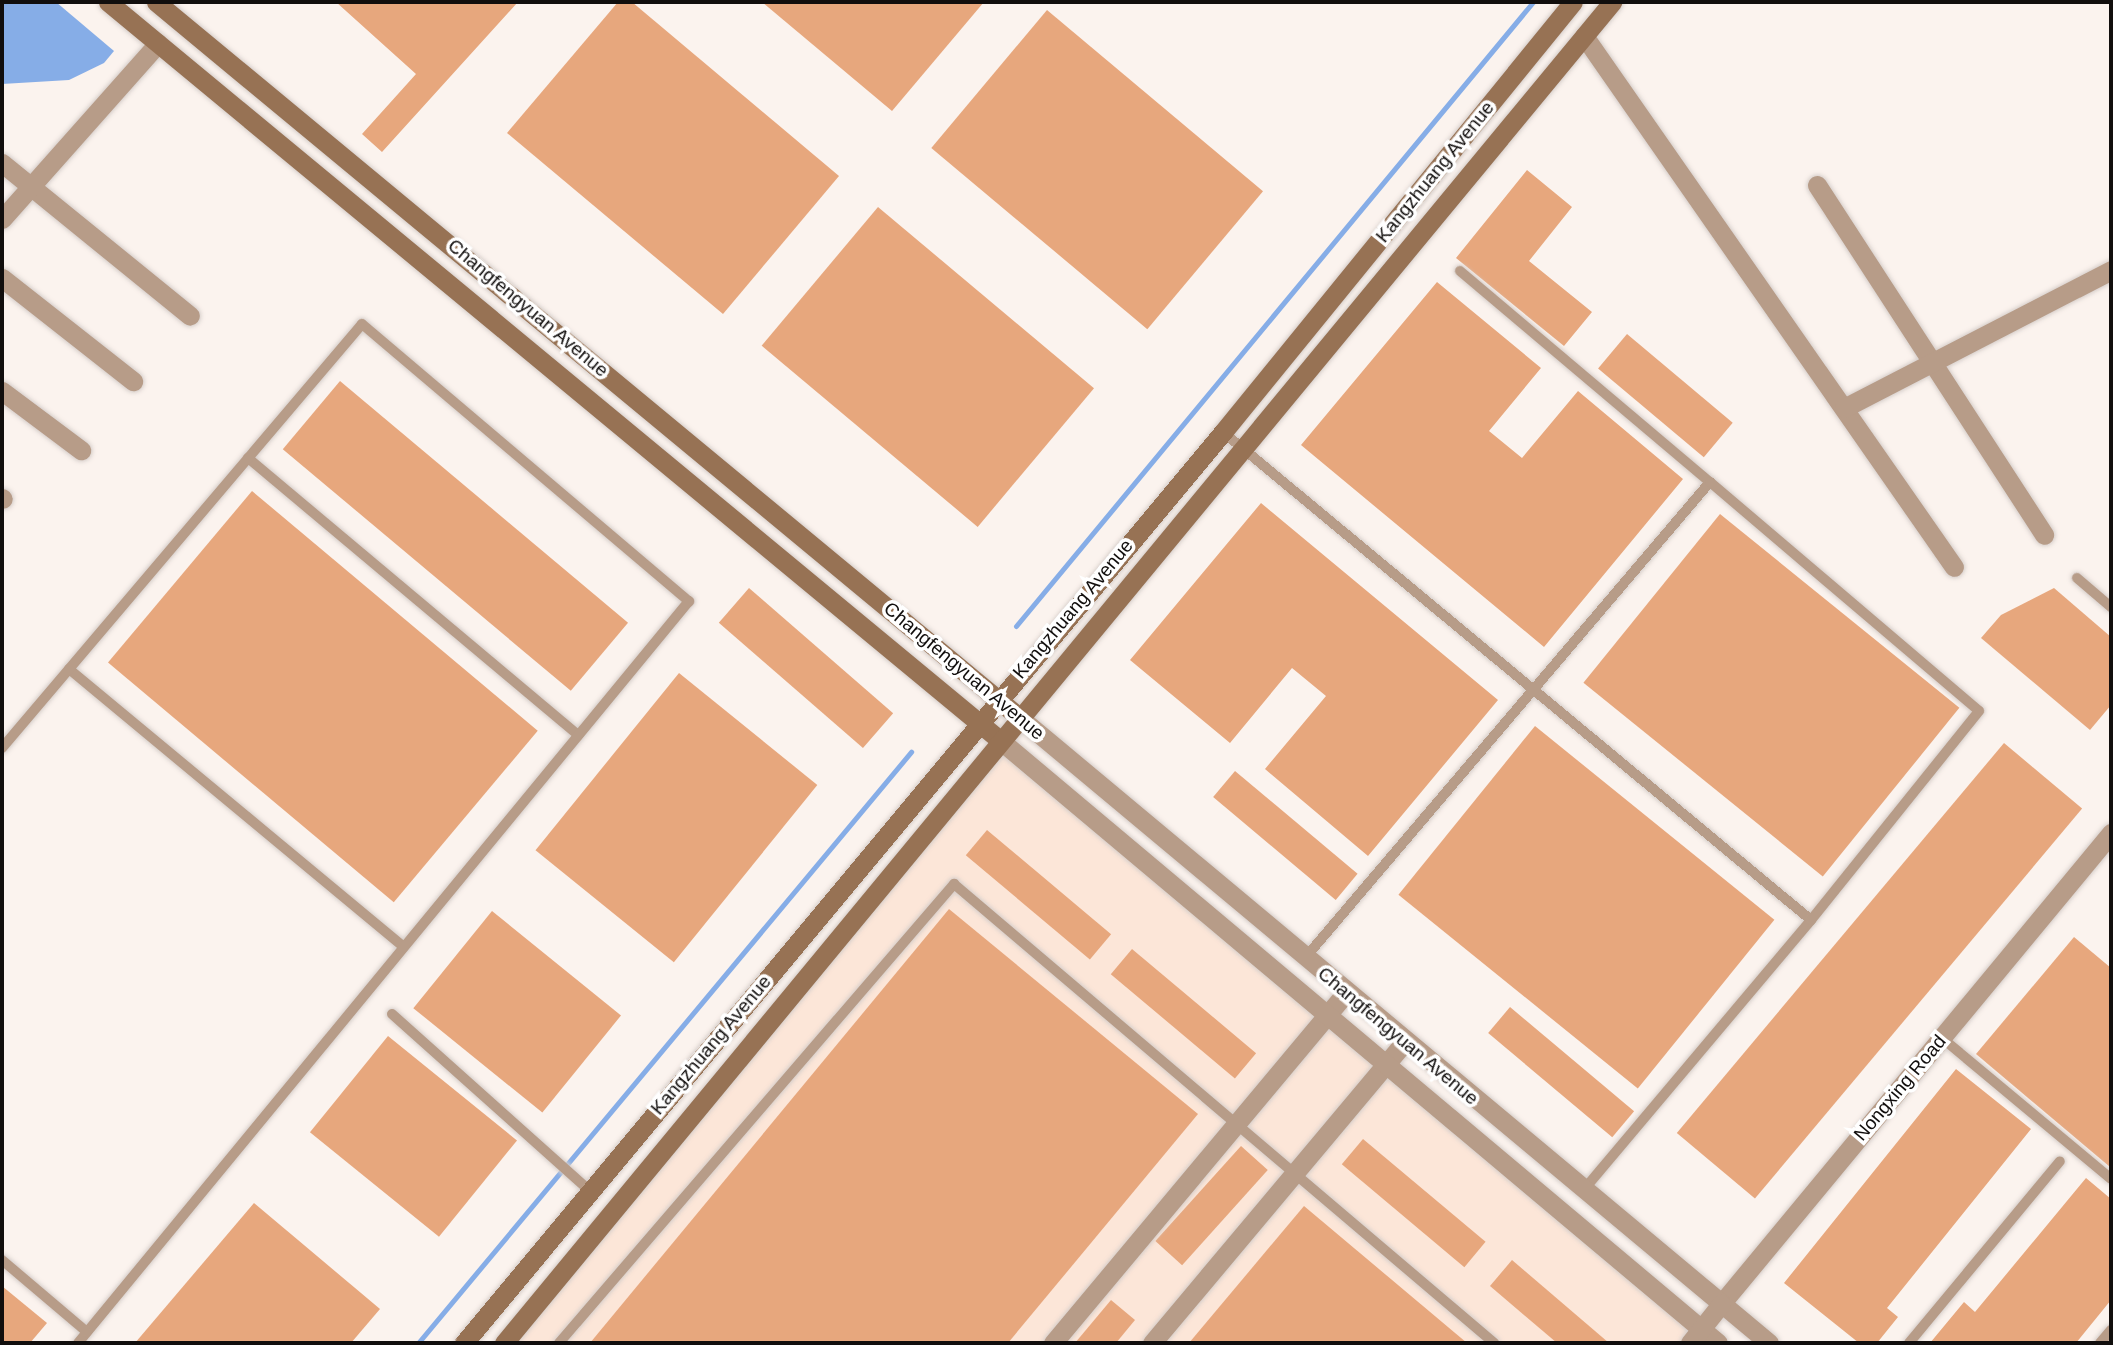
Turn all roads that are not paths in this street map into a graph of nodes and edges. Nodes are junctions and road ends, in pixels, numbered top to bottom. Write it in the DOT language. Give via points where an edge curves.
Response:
graph roads {
  1 [pos="108,2"];
  2 [pos="156,2"];
  3 [pos="1573,2"];
  4 [pos="1612,2"];
  5 [pos="1584,36"];
  6 [pos="158,43"];
  7 [pos="2,163"];
  8 [pos="1817,185"];
  9 [pos="31,187"];
  10 [pos="2,219"];
  11 [pos="2111,270"];
  12 [pos="1460,271"];
  13 [pos="2,278"];
  14 [pos="190,316"];
  15 [pos="1930,363"];
  16 [pos="133,381"];
  17 [pos="2,391"];
  18 [pos="1844,408"];
  19 [pos="1223,432"];
  20 [pos="1242,449"];
  21 [pos="81,450"];
  22 [pos="248,458"];
  23 [pos="1710,482"];
  24 [pos="2044,535"];
  25 [pos="1954,567"];
  26 [pos="2077,578"];
  27 [pos="2111,607"];
  28 [pos="69,669"];
  29 [pos="1532,688"];
  30 [pos="998,699"];
  31 [pos="1019,718"];
  32 [pos="978,722"];
  33 [pos="578,735"];
  34 [pos="1001,741"];
  35 [pos="2,748"];
  36 [pos="2111,833"];
  37 [pos="1811,920"];
  38 [pos="404,947"];
  39 [pos="1305,959"];
  40 [pos="1346,993"];
  41 [pos="392,1014"];
  42 [pos="1327,1015"];
  43 [pos="1942,1038"];
  44 [pos="1405,1042"];
  45 [pos="1386,1065"];
  46 [pos="1238,1123"];
  47 [pos="2060,1161"];
  48 [pos="1296,1172"];
  49 [pos="2111,1179"];
  50 [pos="1584,1190"];
  51 [pos="590,1191"];
  52 [pos="2,1260"];
  53 [pos="1721,1304"];
  54 [pos="2111,1329"];
  55 [pos="87,1332"];
  56 [pos="1695,1336"];
  57 [pos="78,1343"];
  58 [pos="464,1343"];
  59 [pos="504,1343"];
  60 [pos="559,1343"];
  61 [pos="1054,1343"];
  62 [pos="1152,1343"];
  63 [pos="1494,1343"];
  64 [pos="1718,1343"];
  65 [pos="1769,1343"];
  66 [pos="1909,1343"];
  67 [pos="2100,1343"];
  1 -- 6 [label="main road, Changfengyuan Avenue"];
  2 -- 30 [label="main road, Changfengyuan Avenue"];
  3 -- 19 [label="main road, Kangzhuang Avenue"];
  4 -- 5 [label="main road, Kangzhuang Avenue"];
  5 -- 18 [label="street"];
  5 -- 20 [label="main road, Kangzhuang Avenue"];
  6 -- 9 [label="street"];
  6 -- 32 [label="main road, Changfengyuan Avenue"];
  7 -- 9 [label="street"];
  8 -- 15 [label="street"];
  9 -- 10 [label="street"];
  9 -- 14 [label="street"];
  11 -- 15 [label="street"];
  12 -- 23 [label="lane"];
  13 -- 16 [label="street"];
  15 -- 18 [label="street"];
  15 -- 24 [label="street"];
  17 -- 21 [label="street"];
  18 -- 25 [label="street"];
  19 -- 20 [label="lane"];
  19 -- 30 [label="main road, Kangzhuang Avenue"];
  20 -- 29 [label="lane"];
  20 -- 31 [label="main road, Kangzhuang Avenue"];
  22 -- 28 [label="lane"];
  22 -- 33 [label="lane"];
  22 -- 33 [label="lane" via="362,324 689,600"];
  23 -- 29 [label="lane"];
  23 -- 37 [label="lane" via="1979,711"];
  26 -- 27 [label="lane"];
  28 -- 35 [label="lane"];
  28 -- 38 [label="lane"];
  29 -- 37 [label="lane"];
  29 -- 39 [label="lane"];
  30 -- 31 [label="main road, Changfengyuan Avenue"];
  30 -- 32 [label="main road, Kangzhuang Avenue"];
  31 -- 34 [label="main road, Kangzhuang Avenue"];
  31 -- 39 [label="street, Changfengyuan Avenue"];
  32 -- 34 [label="main road, Changfengyuan Avenue"];
  32 -- 51 [label="main road, Kangzhuang Avenue"];
  33 -- 38 [label="lane"];
  34 -- 42 [label="street, Changfengyuan Avenue"];
  34 -- 59 [label="main road, Kangzhuang Avenue"];
  36 -- 43 [label="street, Nongxing Road"];
  37 -- 50 [label="lane"];
  38 -- 55 [label="lane"];
  39 -- 40 [label="street, Changfengyuan Avenue"];
  40 -- 42 [label="street"];
  40 -- 44 [label="street, Changfengyuan Avenue"];
  41 -- 51 [label="lane"];
  42 -- 45 [label="street, Changfengyuan Avenue"];
  42 -- 46 [label="street"];
  43 -- 49 [label="lane"];
  43 -- 53 [label="street, Nongxing Road"];
  44 -- 45 [label="street"];
  44 -- 50 [label="street, Changfengyuan Avenue"];
  45 -- 48 [label="street"];
  45 -- 56 [label="street, Changfengyuan Avenue"];
  46 -- 48 [label="lane"];
  46 -- 60 [label="lane" via="954,884"];
  46 -- 61 [label="street"];
  47 -- 66 [label="lane"];
  48 -- 62 [label="street"];
  48 -- 63 [label="lane"];
  50 -- 53 [label="street, Changfengyuan Avenue"];
  51 -- 58 [label="main road, Kangzhuang Avenue"];
  52 -- 55 [label="lane"];
  53 -- 56 [label="street, Nongxing Road"];
  53 -- 65 [label="street, Changfengyuan Avenue"];
  54 -- 67 [label="lane"];
  55 -- 57 [label="lane"];
  56 -- 64 [label="street, Changfengyuan Avenue"];
}
